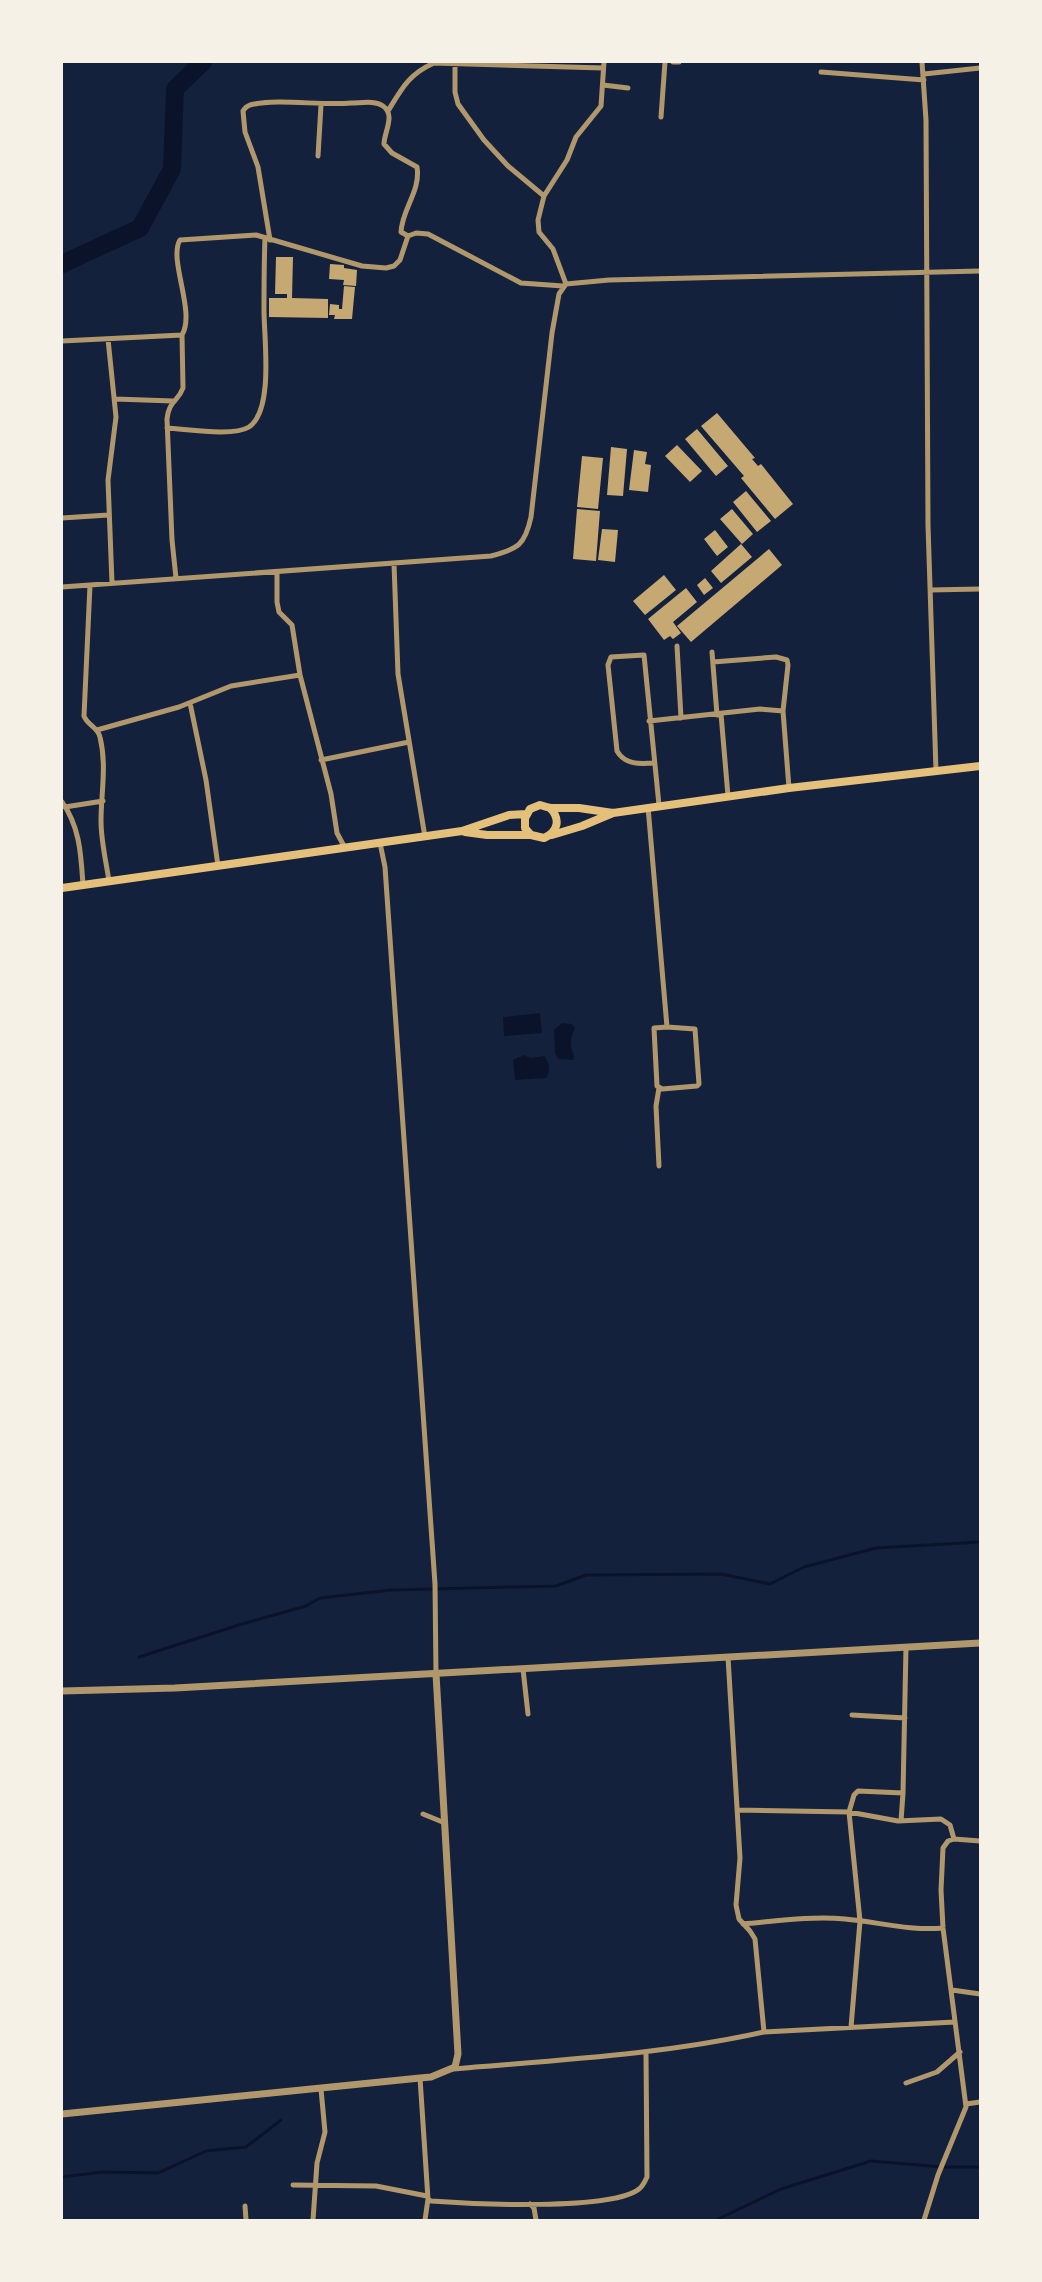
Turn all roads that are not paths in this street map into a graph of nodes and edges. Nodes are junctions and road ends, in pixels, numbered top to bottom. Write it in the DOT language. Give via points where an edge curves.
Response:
graph roads {
  1 [pos="419,62"];
  2 [pos="455,62"];
  3 [pos="665,62"];
  4 [pos="673,62"];
  5 [pos="679,62"];
  6 [pos="922,62"];
  7 [pos="510,63"];
  8 [pos="604,65"];
  9 [pos="981,68"];
  10 [pos="417,70"];
  11 [pos="821,72"];
  12 [pos="924,77"];
  13 [pos="603,85"];
  14 [pos="628,88"];
  15 [pos="321,105"];
  16 [pos="388,111"];
  17 [pos="661,117"];
  18 [pos="318,156"];
  19 [pos="544,196"];
  20 [pos="408,236"];
  21 [pos="267,239"];
  22 [pos="927,271"];
  23 [pos="981,271"];
  24 [pos="565,285"];
  25 [pos="182,334"];
  26 [pos="108,339"];
  27 [pos="62,340"];
  28 [pos="115,399"];
  29 [pos="173,401"];
  30 [pos="167,428"];
  31 [pos="108,515"];
  32 [pos="62,518"];
  33 [pos="394,564"];
  34 [pos="277,573"];
  35 [pos="176,578"];
  36 [pos="112,583"];
  37 [pos="90,585"];
  38 [pos="62,587"];
  39 [pos="981,588"];
  40 [pos="930,590"];
  41 [pos="677,646"];
  42 [pos="712,652"];
  43 [pos="713,662"];
  44 [pos="300,675"];
  45 [pos="190,703"];
  46 [pos="783,711"];
  47 [pos="719,715"];
  48 [pos="681,718"];
  49 [pos="649,721"];
  50 [pos="97,730"];
  51 [pos="409,742"];
  52 [pos="321,760"];
  53 [pos="654,763"];
  54 [pos="981,766"];
  55 [pos="936,771"];
  56 [pos="789,788"];
  57 [pos="728,796"];
  58 [pos="103,801"];
  59 [pos="63,804"];
  60 [pos="659,805"];
  61 [pos="648,807"];
  62 [pos="550,808"];
  63 [pos="613,813"];
  64 [pos="526,814"];
  65 [pos="462,831"];
  66 [pos="551,835"];
  67 [pos="531,836"];
  68 [pos="425,837"];
  69 [pos="380,843"];
  70 [pos="345,848"];
  71 [pos="218,866"];
  72 [pos="109,881"];
  73 [pos="83,885"];
  74 [pos="62,888"];
  75 [pos="668,1027"];
  76 [pos="659,1088"];
  77 [pos="659,1166"];
  78 [pos="981,1643"];
  79 [pos="906,1647"];
  80 [pos="728,1657"];
  81 [pos="523,1669"];
  82 [pos="436,1674"];
  83 [pos="62,1691"];
  84 [pos="528,1714"];
  85 [pos="852,1715"];
  86 [pos="905,1718"];
  87 [pos="903,1793"];
  88 [pos="737,1810"];
  89 [pos="849,1812"];
  90 [pos="423,1814"];
  91 [pos="901,1821"];
  92 [pos="445,1822"];
  93 [pos="954,1839"];
  94 [pos="981,1841"];
  95 [pos="860,1921"];
  96 [pos="743,1924"];
  97 [pos="943,1928"];
  98 [pos="952,1990"];
  99 [pos="981,1994"];
  100 [pos="955,2022"];
  101 [pos="851,2027"];
  102 [pos="764,2032"];
  103 [pos="960,2052"];
  104 [pos="646,2053"];
  105 [pos="453,2069"];
  106 [pos="420,2078"];
  107 [pos="906,2083"];
  108 [pos="321,2089"];
  109 [pos="981,2102"];
  110 [pos="966,2104"];
  111 [pos="62,2114"];
  112 [pos="316,2184"];
  113 [pos="293,2185"];
  114 [pos="428,2198"];
  115 [pos="529,2203"];
  116 [pos="245,2206"];
  117 [pos="246,2220"];
  118 [pos="313,2220"];
  119 [pos="425,2220"];
  120 [pos="536,2220"];
  121 [pos="924,2220"];
  1 -- 10 [label="street"];
  2 -- 7 [label="street"];
  2 -- 10 [label="street" via="434,63"];
  2 -- 19 [label="street" via="458,104 484,140"];
  3 -- 17 [label="street"];
  4 -- 5 [label="street"];
  6 -- 12 [label="street"];
  7 -- 8 [label="street"];
  8 -- 13 [label="street"];
  9 -- 12 [label="street"];
  10 -- 16 [label="street"];
  11 -- 12 [label="street"];
  12 -- 22 [label="street"];
  13 -- 14 [label="street"];
  13 -- 19 [label="street" via="601,106 576,137 567,160"];
  15 -- 16 [label="street" via="377,103"];
  15 -- 18 [label="street"];
  15 -- 21 [label="street" via="265,104 248,106 243,111 245,132 258,167"];
  16 -- 20 [label="street" via="384,144 417,167 418,183 401,223 400,232"];
  19 -- 24 [label="street" via="537,226 553,249"];
  20 -- 21 [label="street" via="400,260 386,268 362,266"];
  20 -- 24 [label="street" via="428,234 521,283"];
  21 -- 25 [label="street" via="242,235 178,242 185,321"];
  21 -- 30 [label="street" via="266,369 261,407 254,422 232,431"];
  22 -- 23 [label="street"];
  22 -- 24 [label="street" via="609,280"];
  22 -- 40 [label="street"];
  24 -- 33 [label="street" via="559,294 552,333 528,533 509,551 490,556"];
  25 -- 26 [label="street"];
  25 -- 29 [label="street" via="183,388"];
  26 -- 27 [label="street"];
  26 -- 28 [label="street"];
  28 -- 29 [label="street"];
  28 -- 31 [label="street"];
  29 -- 30 [label="street"];
  30 -- 35 [label="street"];
  31 -- 32 [label="street"];
  31 -- 36 [label="street"];
  33 -- 34 [label="street"];
  33 -- 51 [label="street" via="398,674"];
  34 -- 35 [label="street"];
  34 -- 44 [label="street" via="279,612 292,626"];
  35 -- 36 [label="street"];
  36 -- 37 [label="street"];
  37 -- 38 [label="street"];
  37 -- 50 [label="street" via="84,710 86,722"];
  39 -- 40 [label="street"];
  40 -- 55 [label="street"];
  41 -- 48 [label="street"];
  42 -- 43 [label="street"];
  43 -- 46 [label="street" via="776,657 787,660"];
  43 -- 47 [label="street"];
  44 -- 45 [label="street" via="231,686"];
  44 -- 52 [label="street"];
  45 -- 50 [label="street"];
  45 -- 71 [label="street"];
  46 -- 47 [label="street" via="760,709"];
  46 -- 56 [label="street"];
  47 -- 48 [label="street"];
  47 -- 57 [label="street"];
  48 -- 49 [label="street"];
  49 -- 53 [label="street"];
  49 -- 53 [label="street" via="644,656 610,657 617,751 634,764"];
  50 -- 58 [label="street" via="104,771"];
  51 -- 52 [label="street"];
  51 -- 68 [label="street"];
  52 -- 70 [label="street" via="337,833"];
  53 -- 60 [label="street"];
  54 -- 55 [label="main road"];
  55 -- 56 [label="main road"];
  56 -- 57 [label="main road"];
  57 -- 60 [label="main road"];
  58 -- 59 [label="street"];
  58 -- 72 [label="street" via="101,832"];
  59 -- 73 [label="street" via="78,836"];
  60 -- 61 [label="main road"];
  61 -- 63 [label="main road"];
  61 -- 75 [label="street"];
  62 -- 63 [label="main road"];
  62 -- 64 [label="main road" via="535,806"];
  62 -- 66 [label="main road" via="558,822"];
  63 -- 66 [label="main road"];
  64 -- 65 [label="main road" via="509,815"];
  64 -- 67 [label="main road" via="525,828"];
  65 -- 67 [label="main road"];
  65 -- 68 [label="main road"];
  66 -- 67 [label="main road" via="540,839"];
  68 -- 69 [label="main road"];
  69 -- 70 [label="main road"];
  69 -- 82 [label="street" via="385,867 435,1584"];
  70 -- 71 [label="main road"];
  71 -- 72 [label="main road"];
  72 -- 73 [label="main road"];
  73 -- 74 [label="main road"];
  75 -- 76 [label="street" via="654,1028"];
  75 -- 76 [label="street" via="695,1029 699,1084"];
  76 -- 77 [label="street"];
  78 -- 79 [label="street"];
  79 -- 80 [label="street"];
  79 -- 86 [label="street"];
  80 -- 81 [label="street"];
  80 -- 88 [label="street"];
  81 -- 82 [label="street"];
  81 -- 84 [label="street"];
  82 -- 83 [label="street"];
  82 -- 92 [label="street"];
  85 -- 86 [label="street"];
  86 -- 87 [label="street"];
  87 -- 89 [label="street" via="858,1791"];
  87 -- 91 [label="street"];
  88 -- 89 [label="street"];
  88 -- 96 [label="street" via="740,1858 736,1905"];
  89 -- 91 [label="street"];
  89 -- 95 [label="street"];
  90 -- 92 [label="street"];
  91 -- 93 [label="street" via="945,1820"];
  92 -- 105 [label="street" via="459,2054"];
  93 -- 94 [label="street"];
  93 -- 97 [label="street" via="943,1848"];
  95 -- 96 [label="street" via="812,1918"];
  95 -- 97 [label="street" via="913,1929"];
  95 -- 101 [label="street"];
  96 -- 102 [label="street" via="755,1939"];
  97 -- 98 [label="street"];
  98 -- 99 [label="street"];
  98 -- 100 [label="street"];
  100 -- 101 [label="street"];
  100 -- 103 [label="street"];
  101 -- 102 [label="street"];
  102 -- 104 [label="street"];
  103 -- 107 [label="street" via="937,2072"];
  103 -- 110 [label="street"];
  104 -- 105 [label="street"];
  104 -- 115 [label="street" via="648,2163 640,2189 605,2201"];
  105 -- 106 [label="street"];
  106 -- 108 [label="street"];
  106 -- 114 [label="street"];
  108 -- 111 [label="street"];
  108 -- 112 [label="street" via="325,2132 319,2149"];
  109 -- 110 [label="street"];
  110 -- 121 [label="street"];
  112 -- 113 [label="street"];
  112 -- 114 [label="street" via="376,2186"];
  112 -- 118 [label="street"];
  114 -- 115 [label="street" via="461,2203"];
  114 -- 119 [label="street"];
  115 -- 120 [label="street"];
  116 -- 117 [label="street"];
}
